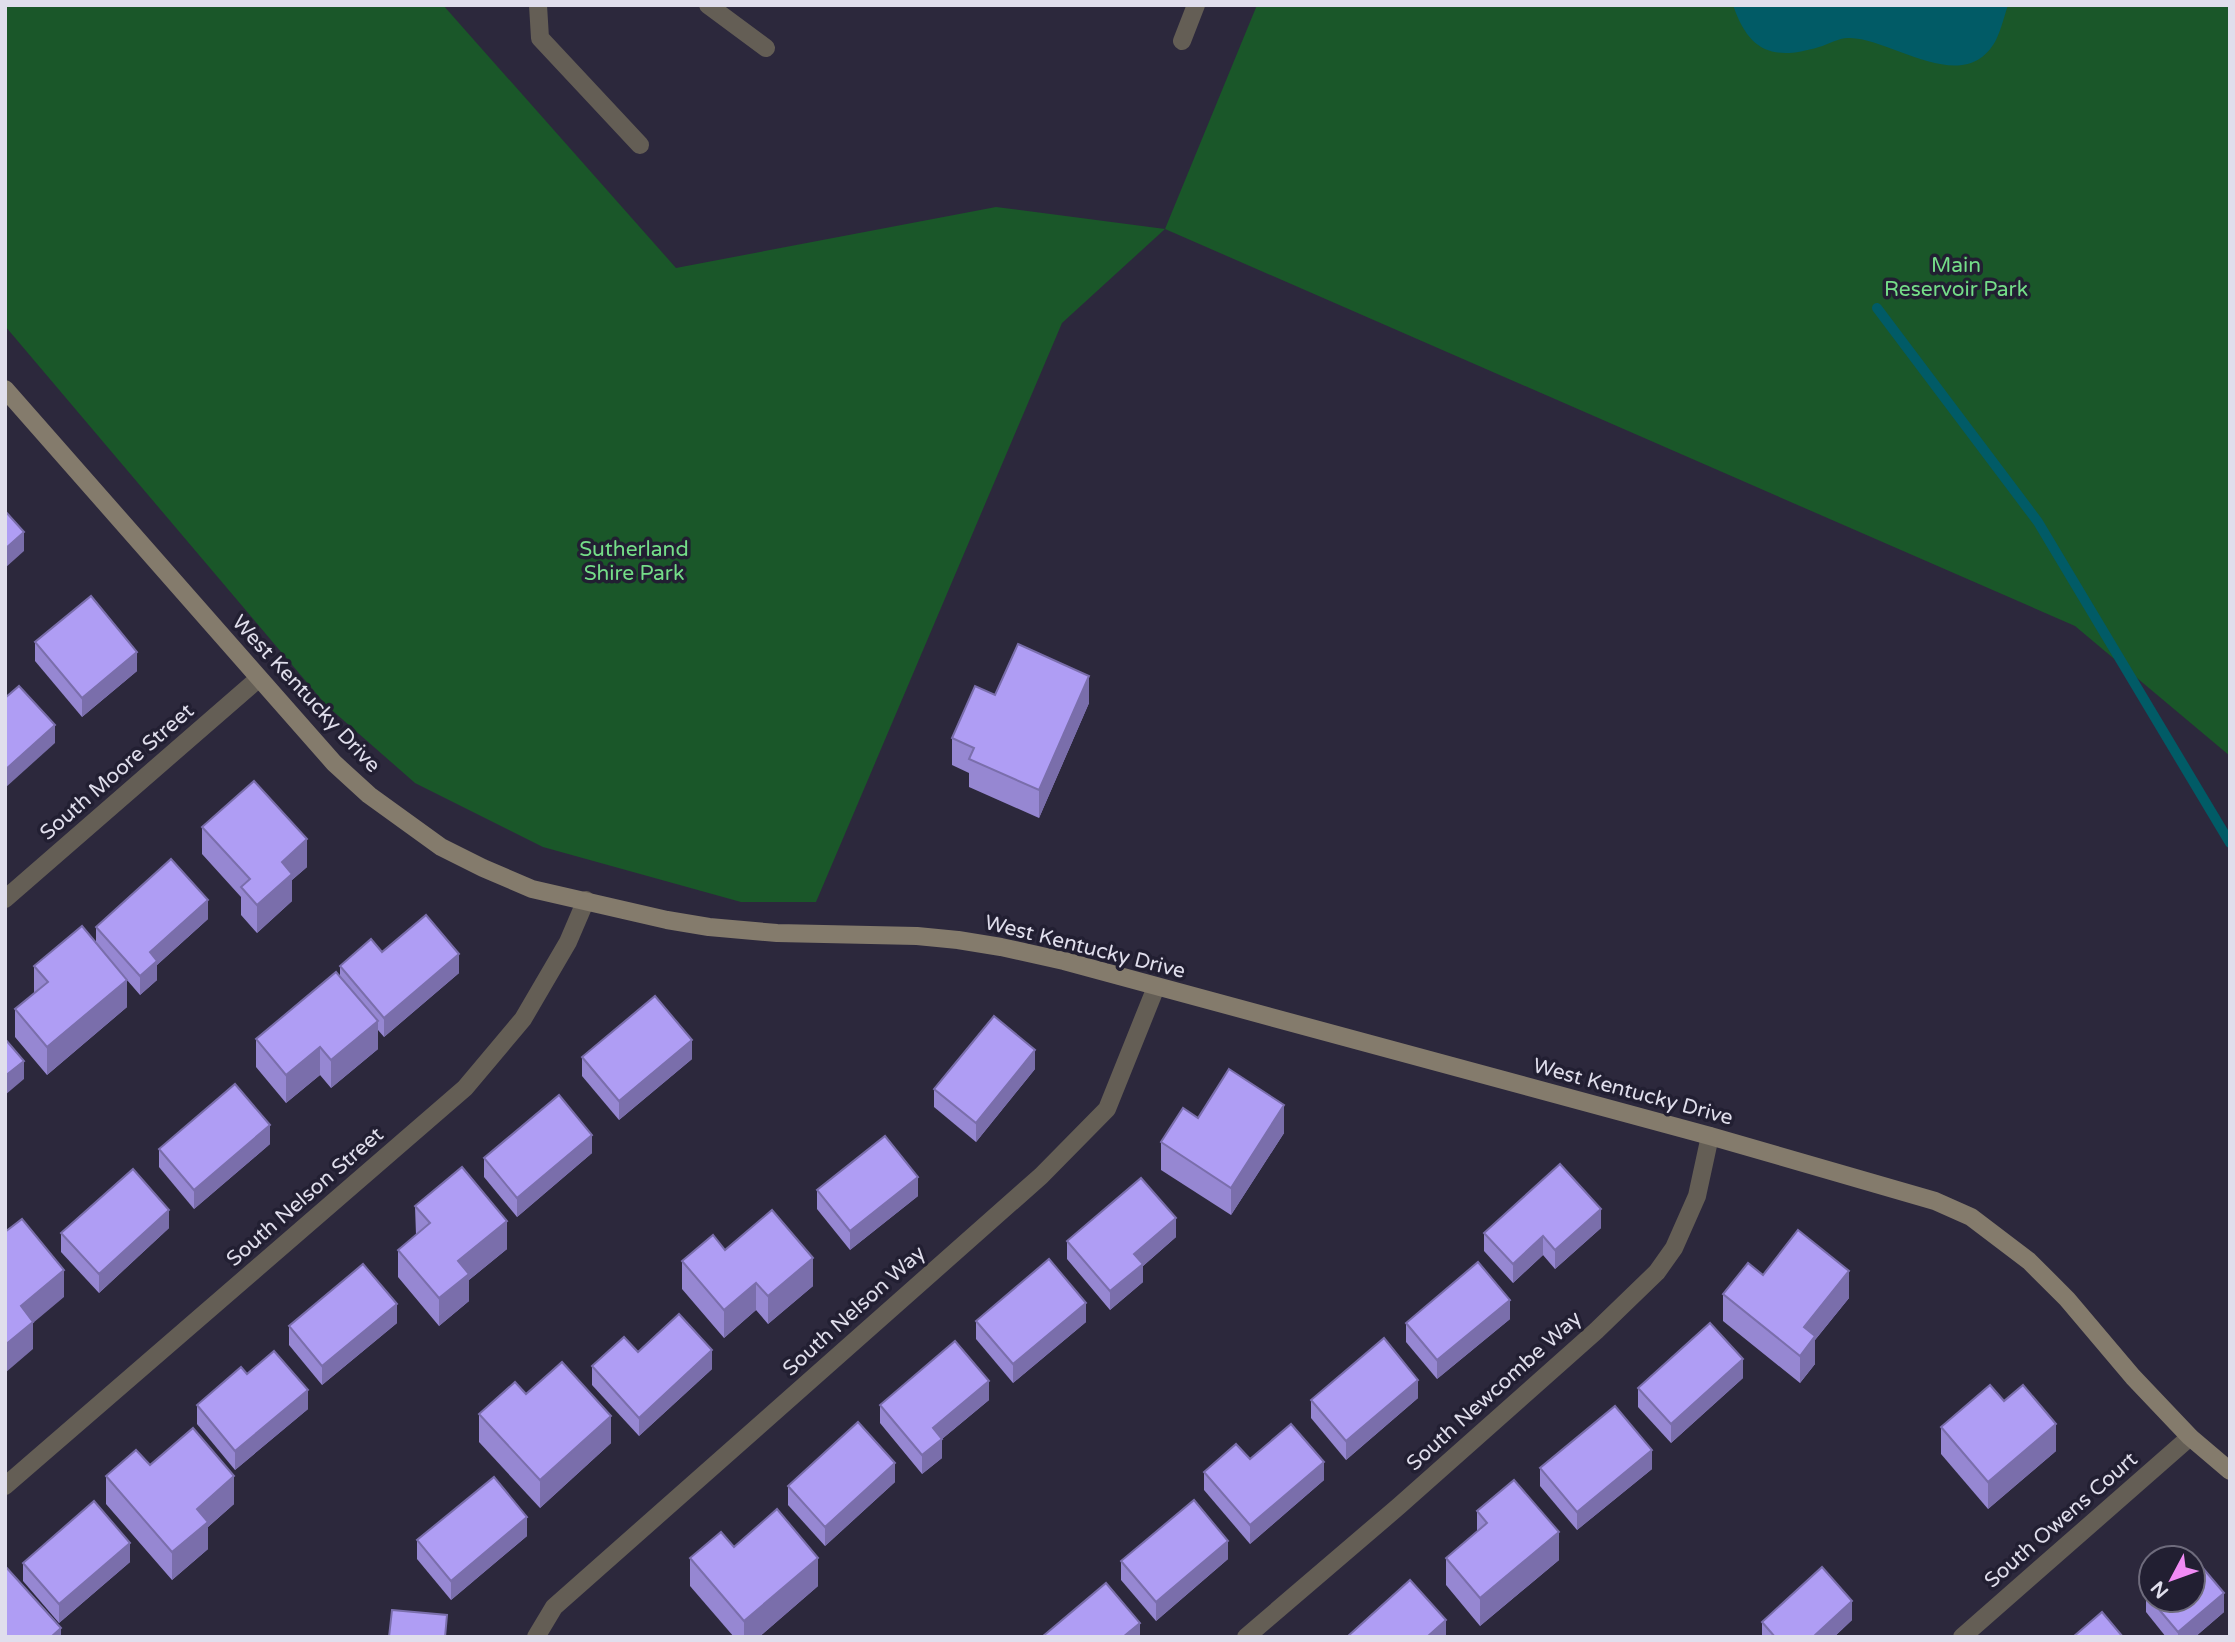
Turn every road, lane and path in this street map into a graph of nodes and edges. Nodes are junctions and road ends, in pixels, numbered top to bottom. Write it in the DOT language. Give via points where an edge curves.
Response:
graph roads {
  1 [pos="538,5"];
  2 [pos="708,5"];
  3 [pos="1196,5"];
  4 [pos="1182,41"];
  5 [pos="765,48"];
  6 [pos="640,145"];
  7 [pos="5,389"];
  8 [pos="258,679"];
  9 [pos="5,899"];
  10 [pos="586,900"];
  11 [pos="1156,987"];
  12 [pos="1710,1136"];
  13 [pos="2190,1437"];
  14 [pos="2230,1471"];
  15 [pos="5,1486"];
  16 [pos="536,1637"];
  17 [pos="1246,1637"];
  18 [pos="1962,1637"];
  1 -- 6 [label="street" via="540,38"];
  2 -- 5 [label="street"];
  3 -- 4 [label="street"];
  7 -- 8 [label="street, West Kentucky Drive"];
  8 -- 9 [label="street, South Moore Street"];
  8 -- 10 [label="street, West Kentucky Drive" via="369,795 442,847 532,890"];
  10 -- 11 [label="street, West Kentucky Drive" via="667,920 736,929 958,940 1063,961"];
  10 -- 15 [label="street, South Nelson Street" via="568,942 523,1019 465,1088"];
  11 -- 12 [label="street, West Kentucky Drive"];
  11 -- 16 [label="street, South Nelson Way" via="1107,1110 1041,1176 554,1607"];
  12 -- 13 [label="street, West Kentucky Drive" via="1887,1185 1971,1217 2029,1261 2067,1299"];
  12 -- 17 [label="street, South Newcombe Way" via="1697,1196 1674,1248 1657,1272 1586,1340"];
  13 -- 14 [label="street, West Kentucky Drive"];
  13 -- 18 [label="street, South Owens Court"];
}
